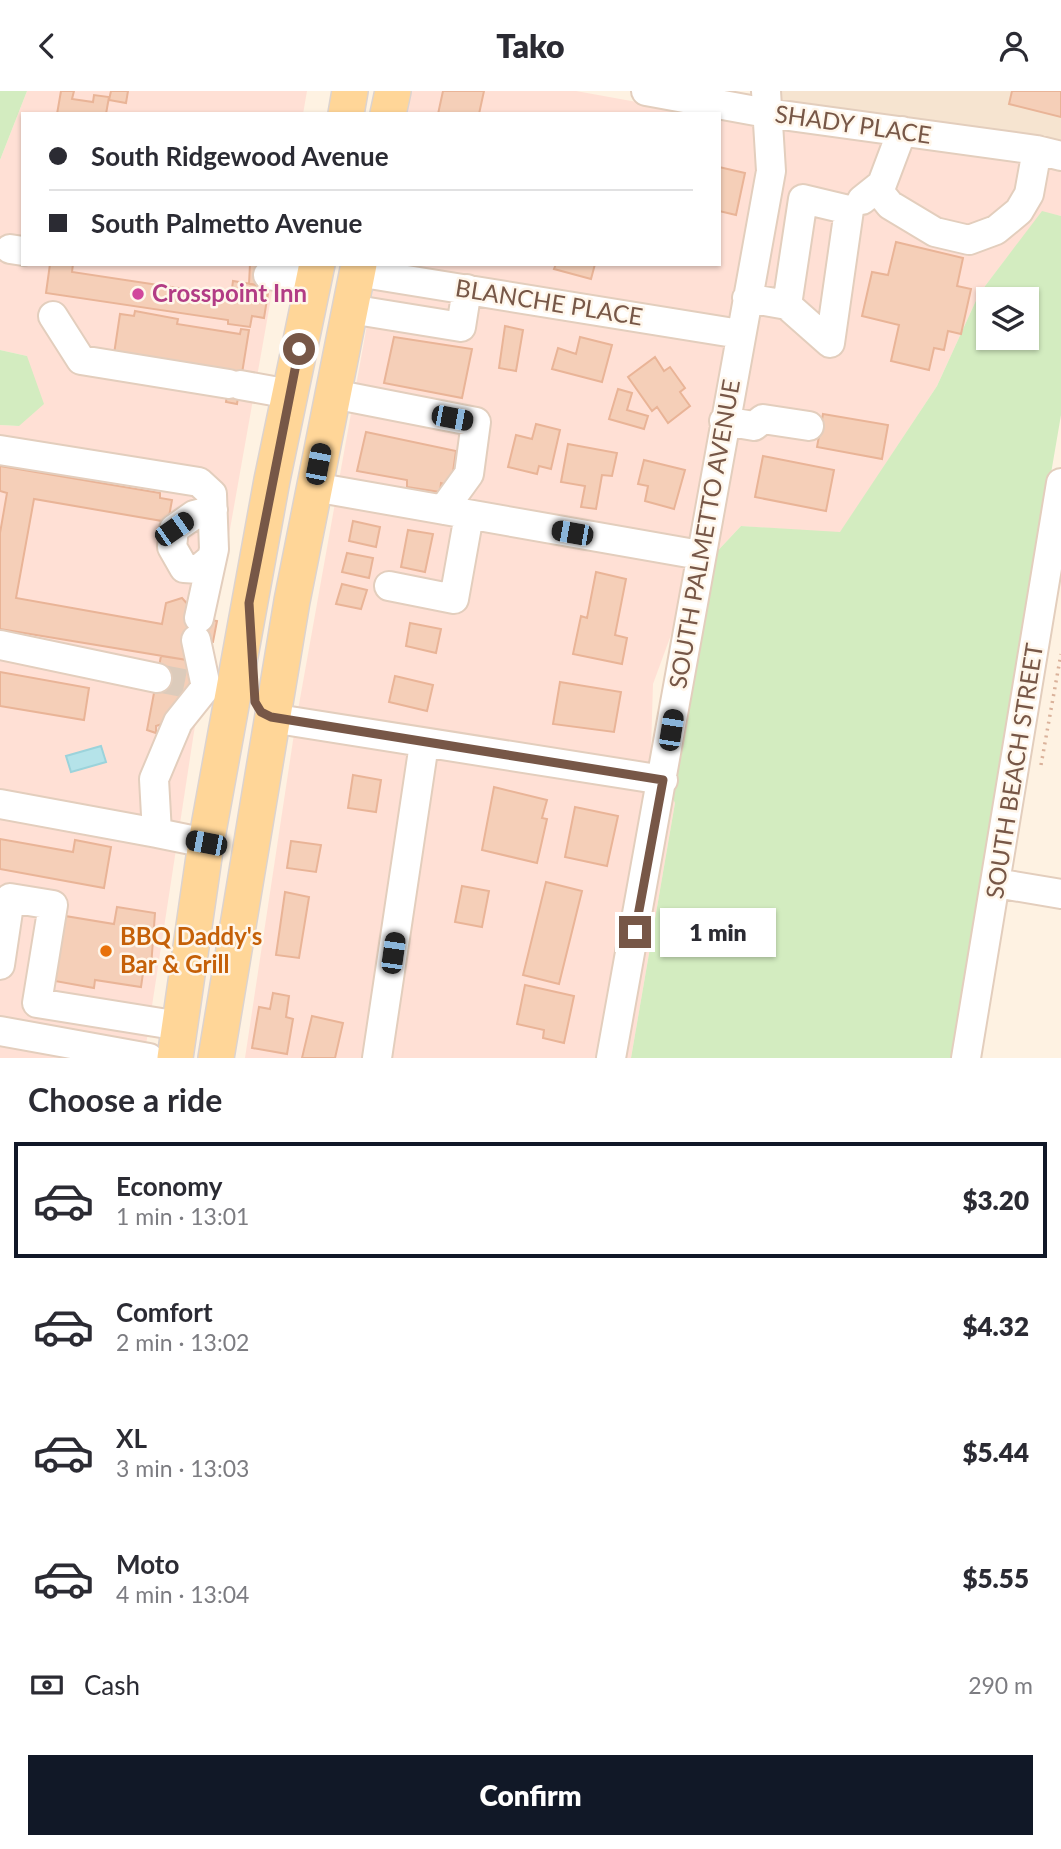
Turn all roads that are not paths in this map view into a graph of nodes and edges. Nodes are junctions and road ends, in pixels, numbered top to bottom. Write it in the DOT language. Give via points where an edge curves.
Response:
graph roads {
  1 [pos="350,91"];
  2 [pos="393,91"];
  3 [pos="646,91"];
  4 [pos="767,102"];
  5 [pos="346,112"];
  6 [pos="388,112"];
  7 [pos="902,131"];
  8 [pos="1049,153"];
  9 [pos="877,189"];
  10 [pos="768,191"];
  11 [pos="803,199"];
  12 [pos="849,210"];
  13 [pos="358,268"];
  14 [pos="397,271"];
  15 [pos="315,273"];
  16 [pos="268,275"];
  17 [pos="467,289"];
  18 [pos="747,298"];
  19 [pos="787,305"];
  20 [pos="350,309"];
  21 [pos="53,316"];
  22 [pos="740,334"];
  23 [pos="289,394"];
  24 [pos="333,394"];
  25 [pos="724,421"];
  26 [pos="809,426"];
  27 [pos="0,450"];
  28 [pos="1061,483"];
  29 [pos="314,487"];
  30 [pos="213,510"];
  31 [pos="456,512"];
  32 [pos="213,554"];
  33 [pos="700,555"];
  34 [pos="256,569"];
  35 [pos="389,586"];
  36 [pos="249,603"];
  37 [pos="0,645"];
  38 [pos="157,678"];
  39 [pos="217,695"];
  40 [pos="271,717"];
  41 [pos="424,744"];
  42 [pos="663,780"];
  43 [pos="259,790"];
  44 [pos="0,804"];
  45 [pos="157,833"];
  46 [pos="206,843"];
  47 [pos="996,883"];
  48 [pos="1061,894"];
  49 [pos="0,965"];
  50 [pos="0,1031"];
  51 [pos="178,1042"];
  52 [pos="149,1058"];
  53 [pos="216,1058"];
  54 [pos="377,1058"];
  55 [pos="611,1058"];
  56 [pos="966,1058"];
  1 -- 5 [label="main road"];
  2 -- 6 [label="main road"];
  3 -- 4 [label="street, SHADY PLACE"];
  4 -- 7 [label="street, SHADY PLACE"];
  4 -- 10 [label="street, SOUTH PALMETTO AVENUE"];
  7 -- 8 [label="street, SHADY PLACE"];
  7 -- 9 [label="street"];
  8 -- 9 [label="street" via="1019,211 996,230 969,240 935,232 890,205"];
  9 -- 12 [label="street"];
  10 -- 11 [label="street"];
  10 -- 18 [label="street, SOUTH PALMETTO AVENUE"];
  11 -- 12 [label="street"];
  11 -- 19 [label="street"];
  12 -- 19 [label="street" via="830,343"];
  13 -- 14 [label="street, BLANCHE PLACE"];
  13 -- 20 [label="main road"];
  14 -- 17 [label="street, BLANCHE PLACE"];
  15 -- 16 [label="street"];
  15 -- 23 [label="main road"];
  17 -- 20 [label="street" via="461,327"];
  17 -- 22 [label="street, BLANCHE PLACE"];
  18 -- 19 [label="street"];
  18 -- 22 [label="street, SOUTH PALMETTO AVENUE"];
  20 -- 24 [label="main road"];
  21 -- 23 [label="street" via="81,360"];
  22 -- 25 [label="street, SOUTH PALMETTO AVENUE"];
  23 -- 34 [label="main road"];
  24 -- 29 [label="main road"];
  24 -- 31 [label="street" via="476,422 469,474"];
  25 -- 26 [label="street" via="754,426 763,419"];
  25 -- 33 [label="street, SOUTH PALMETTO AVENUE"];
  27 -- 30 [label="street" via="199,482 212,493"];
  28 -- 47 [label="street, SOUTH BEACH STREET"];
  29 -- 31 [label="street"];
  29 -- 40 [label="main road"];
  30 -- 32 [label="street"];
  30 -- 32 [label="street" via="194,515 174,529 172,547 184,568 199,569"];
  31 -- 33 [label="street"];
  31 -- 35 [label="street" via="454,599"];
  32 -- 34 [label="street"];
  32 -- 39 [label="street" via="198,629"];
  33 -- 42 [label="street, SOUTH PALMETTO AVENUE"];
  34 -- 36 [label="main road"];
  36 -- 39 [label="main road"];
  36 -- 40 [label="main road" via="255,702"];
  37 -- 38 [label="street"];
  39 -- 43 [label="main road" via="245,728"];
  39 -- 45 [label="street" via="178,722 154,779"];
  39 -- 46 [label="main road"];
  40 -- 41 [label="street"];
  40 -- 43 [label="main road"];
  41 -- 42 [label="street"];
  41 -- 54 [label="street"];
  42 -- 55 [label="street, SOUTH PALMETTO AVENUE"];
  43 -- 53 [label="main road"];
  44 -- 45 [label="street"];
  45 -- 46 [label="street"];
  46 -- 51 [label="main road"];
  47 -- 48 [label="street"];
  47 -- 56 [label="street, SOUTH BEACH STREET"];
  49 -- 51 [label="street" via="10,898 53,905 37,1003"];
  50 -- 52 [label="street"];
}
